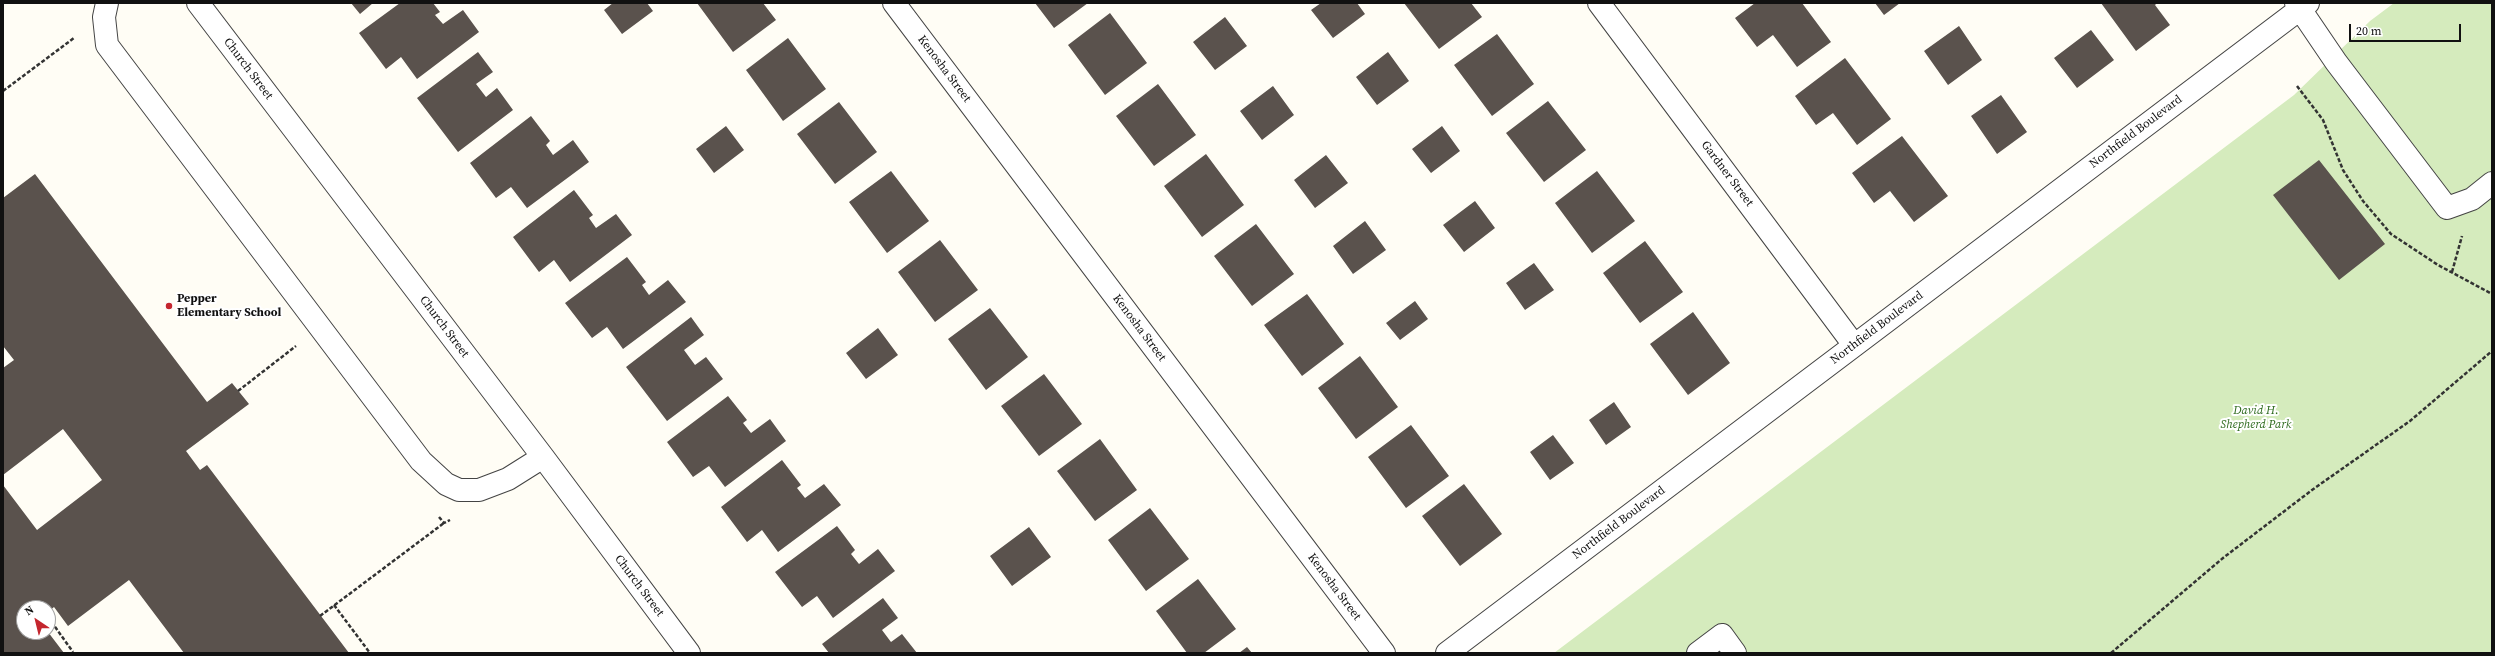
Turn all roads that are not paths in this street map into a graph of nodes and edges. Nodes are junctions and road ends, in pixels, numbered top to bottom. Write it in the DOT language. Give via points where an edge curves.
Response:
graph roads {
  1 [pos="107,3"];
  2 [pos="198,3"];
  3 [pos="894,3"];
  4 [pos="1599,3"];
  5 [pos="2302,5"];
  6 [pos="2492,183"];
  7 [pos="1854,345"];
  8 [pos="543,457"];
  9 [pos="689,653"];
  10 [pos="1384,653"];
  11 [pos="1447,653"];
  12 [pos="1698,653"];
  13 [pos="1735,653"];
  1 -- 8 [label="street" via="104,17 107,45 421,461 446,484 459,490 479,490 508,479"];
  2 -- 8 [label="street, Church Street"];
  3 -- 10 [label="street, Kenosha Street"];
  4 -- 7 [label="street, Gardner Street"];
  5 -- 6 [label="street" via="2336,62 2447,208 2472,199"];
  5 -- 7 [label="street, Northfield Boulevard"];
  7 -- 11 [label="street, Northfield Boulevard"];
  8 -- 9 [label="street, Church Street"];
  12 -- 13 [label="street" via="1722,635"];
}
